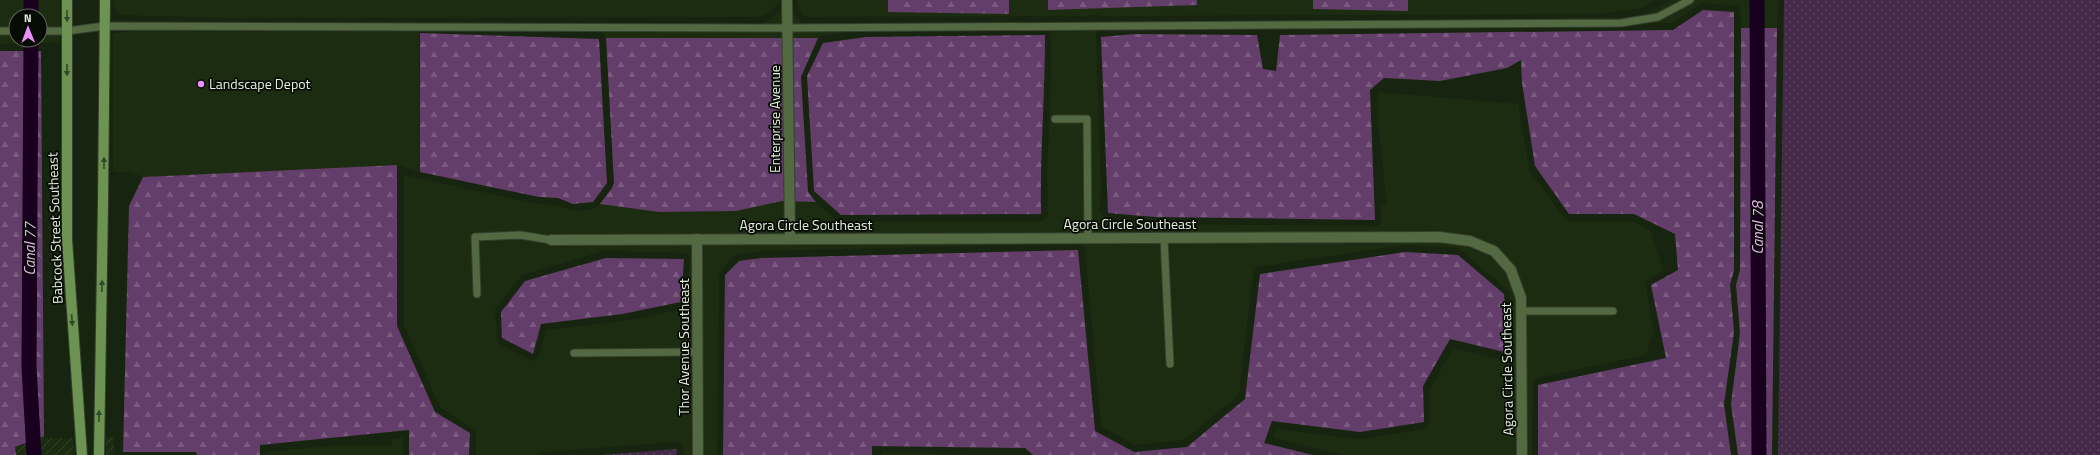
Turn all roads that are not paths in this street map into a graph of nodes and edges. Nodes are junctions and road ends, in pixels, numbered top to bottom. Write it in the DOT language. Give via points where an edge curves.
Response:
graph roads {
  1 [pos="67,0"];
  2 [pos="104,0"];
  3 [pos="788,0"];
  4 [pos="1690,0"];
  5 [pos="105,26"];
  6 [pos="788,28"];
  7 [pos="48,32"];
  8 [pos="67,32"];
  9 [pos="1055,120"];
  10 [pos="1088,238"];
  11 [pos="1164,238"];
  12 [pos="697,239"];
  13 [pos="790,239"];
  14 [pos="551,240"];
  15 [pos="478,294"];
  16 [pos="1521,311"];
  17 [pos="1613,311"];
  18 [pos="698,352"];
  19 [pos="574,353"];
  20 [pos="1170,364"];
  21 [pos="82,455"];
  22 [pos="99,455"];
  23 [pos="698,455"];
  24 [pos="1522,455"];
  1 -- 8 [label="main road, Babcock Street Southeast, one-way"];
  2 -- 5 [label="main road"];
  3 -- 6 [label="street, Enterprise Avenue"];
  4 -- 6 [label="lane" via="1658,17 1621,23"];
  5 -- 6 [label="lane"];
  5 -- 8 [label="lane"];
  22 -- 5 [label="main road, one-way"];
  6 -- 13 [label="street, Enterprise Avenue"];
  7 -- 8 [label="lane"];
  8 -- 21 [label="main road, Babcock Street Southeast, one-way" via="67,239"];
  9 -- 10 [label="lane" via="1087,119"];
  10 -- 11 [label="street, Agora Circle Southeast"];
  10 -- 13 [label="street, Agora Circle Southeast"];
  11 -- 16 [label="street, Agora Circle Southeast" via="1439,237 1470,241 1494,251 1511,270 1521,298"];
  11 -- 20 [label="lane"];
  12 -- 13 [label="street, Agora Circle Southeast"];
  12 -- 14 [label="street, Agora Circle Southeast"];
  12 -- 18 [label="street, Thor Avenue Southeast"];
  14 -- 15 [label="lane" via="520,235 475,236"];
  16 -- 17 [label="lane"];
  16 -- 24 [label="street, Agora Circle Southeast"];
  18 -- 19 [label="lane"];
  18 -- 23 [label="street, Thor Avenue Southeast"];
}
